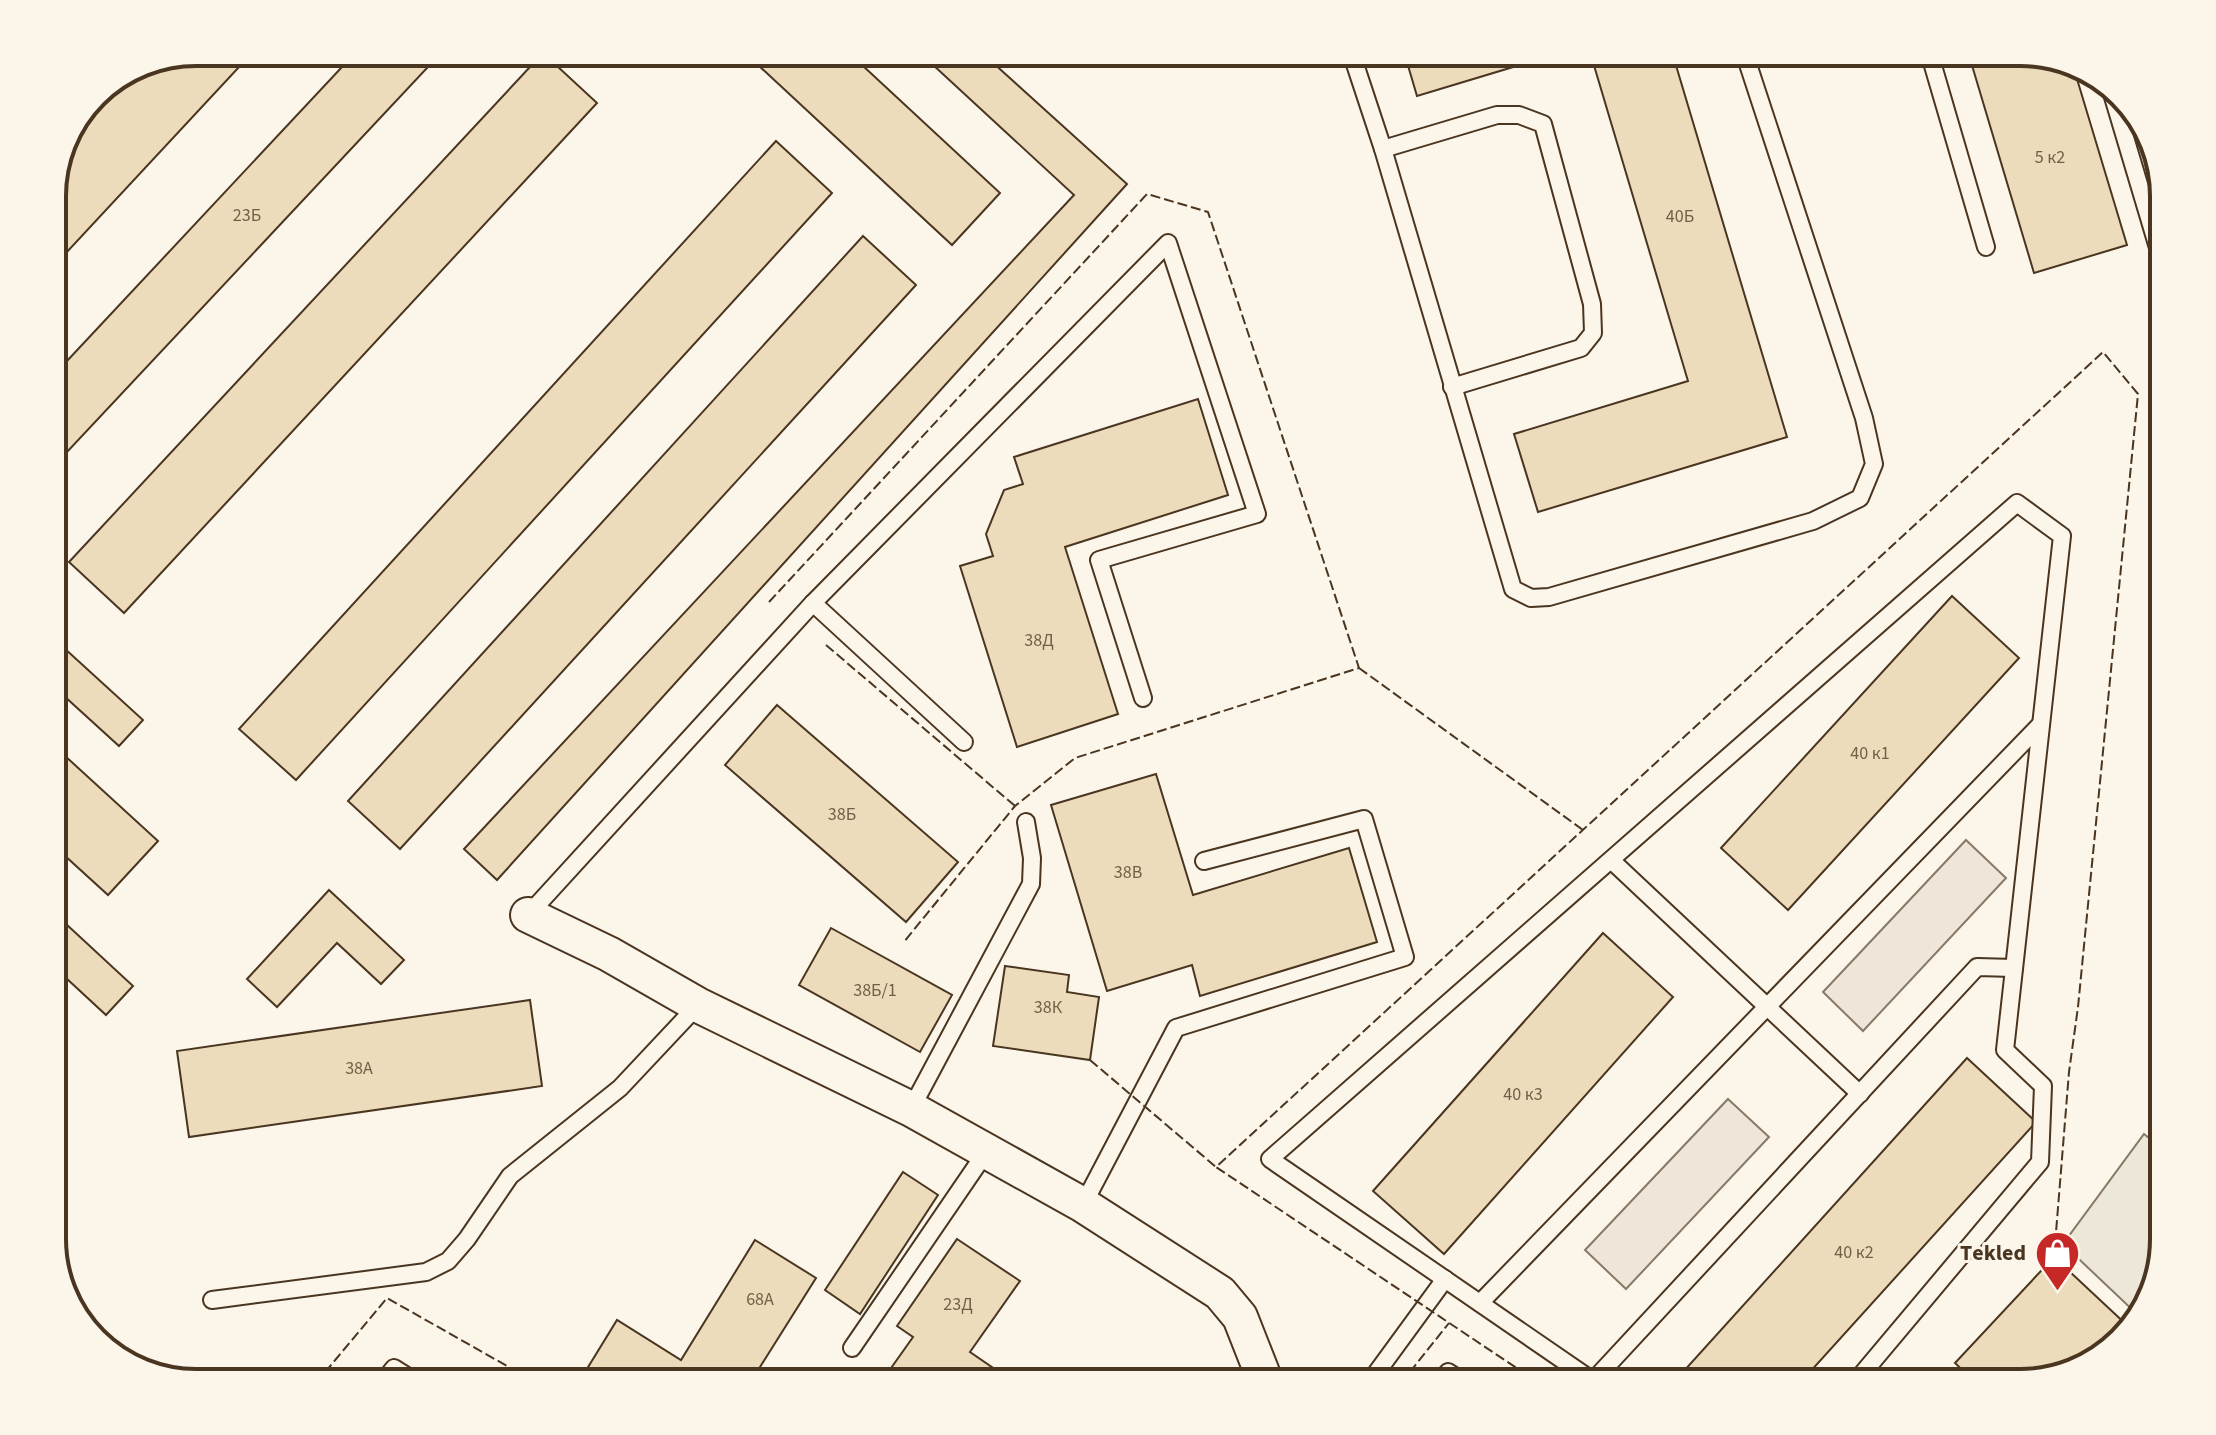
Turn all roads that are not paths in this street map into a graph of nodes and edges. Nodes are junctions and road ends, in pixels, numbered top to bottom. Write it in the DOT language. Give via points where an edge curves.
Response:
graph roads {
  1 [pos="1356,66"];
  2 [pos="1749,66"];
  3 [pos="1933,66"];
  4 [pos="2116,108"];
  5 [pos="1383,149"];
  6 [pos="2150,221"];
  7 [pos="1986,247"];
  8 [pos="1452,387"];
  9 [pos="813,603"];
  10 [pos="1143,698"];
  11 [pos="2041,724"];
  12 [pos="964,742"];
  13 [pos="1026,822"];
  14 [pos="1611,860"];
  15 [pos="1204,861"];
  16 [pos="528,915"];
  17 [pos="2014,968"];
  18 [pos="698,1005"];
  19 [pos="1767,1007"];
  20 [pos="1860,1094"];
  21 [pos="911,1109"];
  22 [pos="986,1152"];
  23 [pos="1083,1205"];
  24 [pos="1445,1279"];
  25 [pos="212,1300"];
  26 [pos="1480,1303"];
  27 [pos="852,1348"];
  28 [pos="1260,1369"];
  29 [pos="1379,1369"];
  30 [pos="1575,1369"];
  31 [pos="1606,1369"];
  32 [pos="1866,1369"];
  1 -- 5 [label="lane"];
  2 -- 8 [label="lane" via="1864,418 1874,464 1860,498 1813,521 1531,598 1513,589"];
  3 -- 7 [label="lane"];
  4 -- 6 [label="lane"];
  5 -- 8 [label="lane"];
  5 -- 8 [label="lane" via="1497,115 1519,115 1543,124 1592,304 1593,333 1581,348"];
  9 -- 10 [label="lane" via="1168,243 1257,514 1099,560"];
  9 -- 12 [label="lane"];
  9 -- 16 [label="lane"];
  11 -- 14 [label="lane" via="2062,536 2017,503"];
  11 -- 17 [label="lane"];
  11 -- 19 [label="lane"];
  13 -- 21 [label="lane" via="1031,884"];
  14 -- 19 [label="lane"];
  14 -- 24 [label="lane" via="1270,1159"];
  15 -- 23 [label="lane" via="1364,819 1405,957 1176,1028"];
  16 -- 18 [label="street"];
  17 -- 20 [label="lane" via="1977,967"];
  17 -- 32 [label="lane" via="2005,1050 2043,1086 2040,1162"];
  18 -- 21 [label="street"];
  18 -- 25 [label="lane" via="620,1088 510,1176 448,1261 426,1272"];
  19 -- 20 [label="lane"];
  19 -- 26 [label="lane"];
  20 -- 31 [label="lane"];
  21 -- 22 [label="street"];
  22 -- 23 [label="street"];
  22 -- 27 [label="lane"];
  23 -- 28 [label="street" via="1220,1293 1240,1317"];
  24 -- 26 [label="lane"];
  24 -- 29 [label="lane"];
  26 -- 30 [label="lane"];
}
